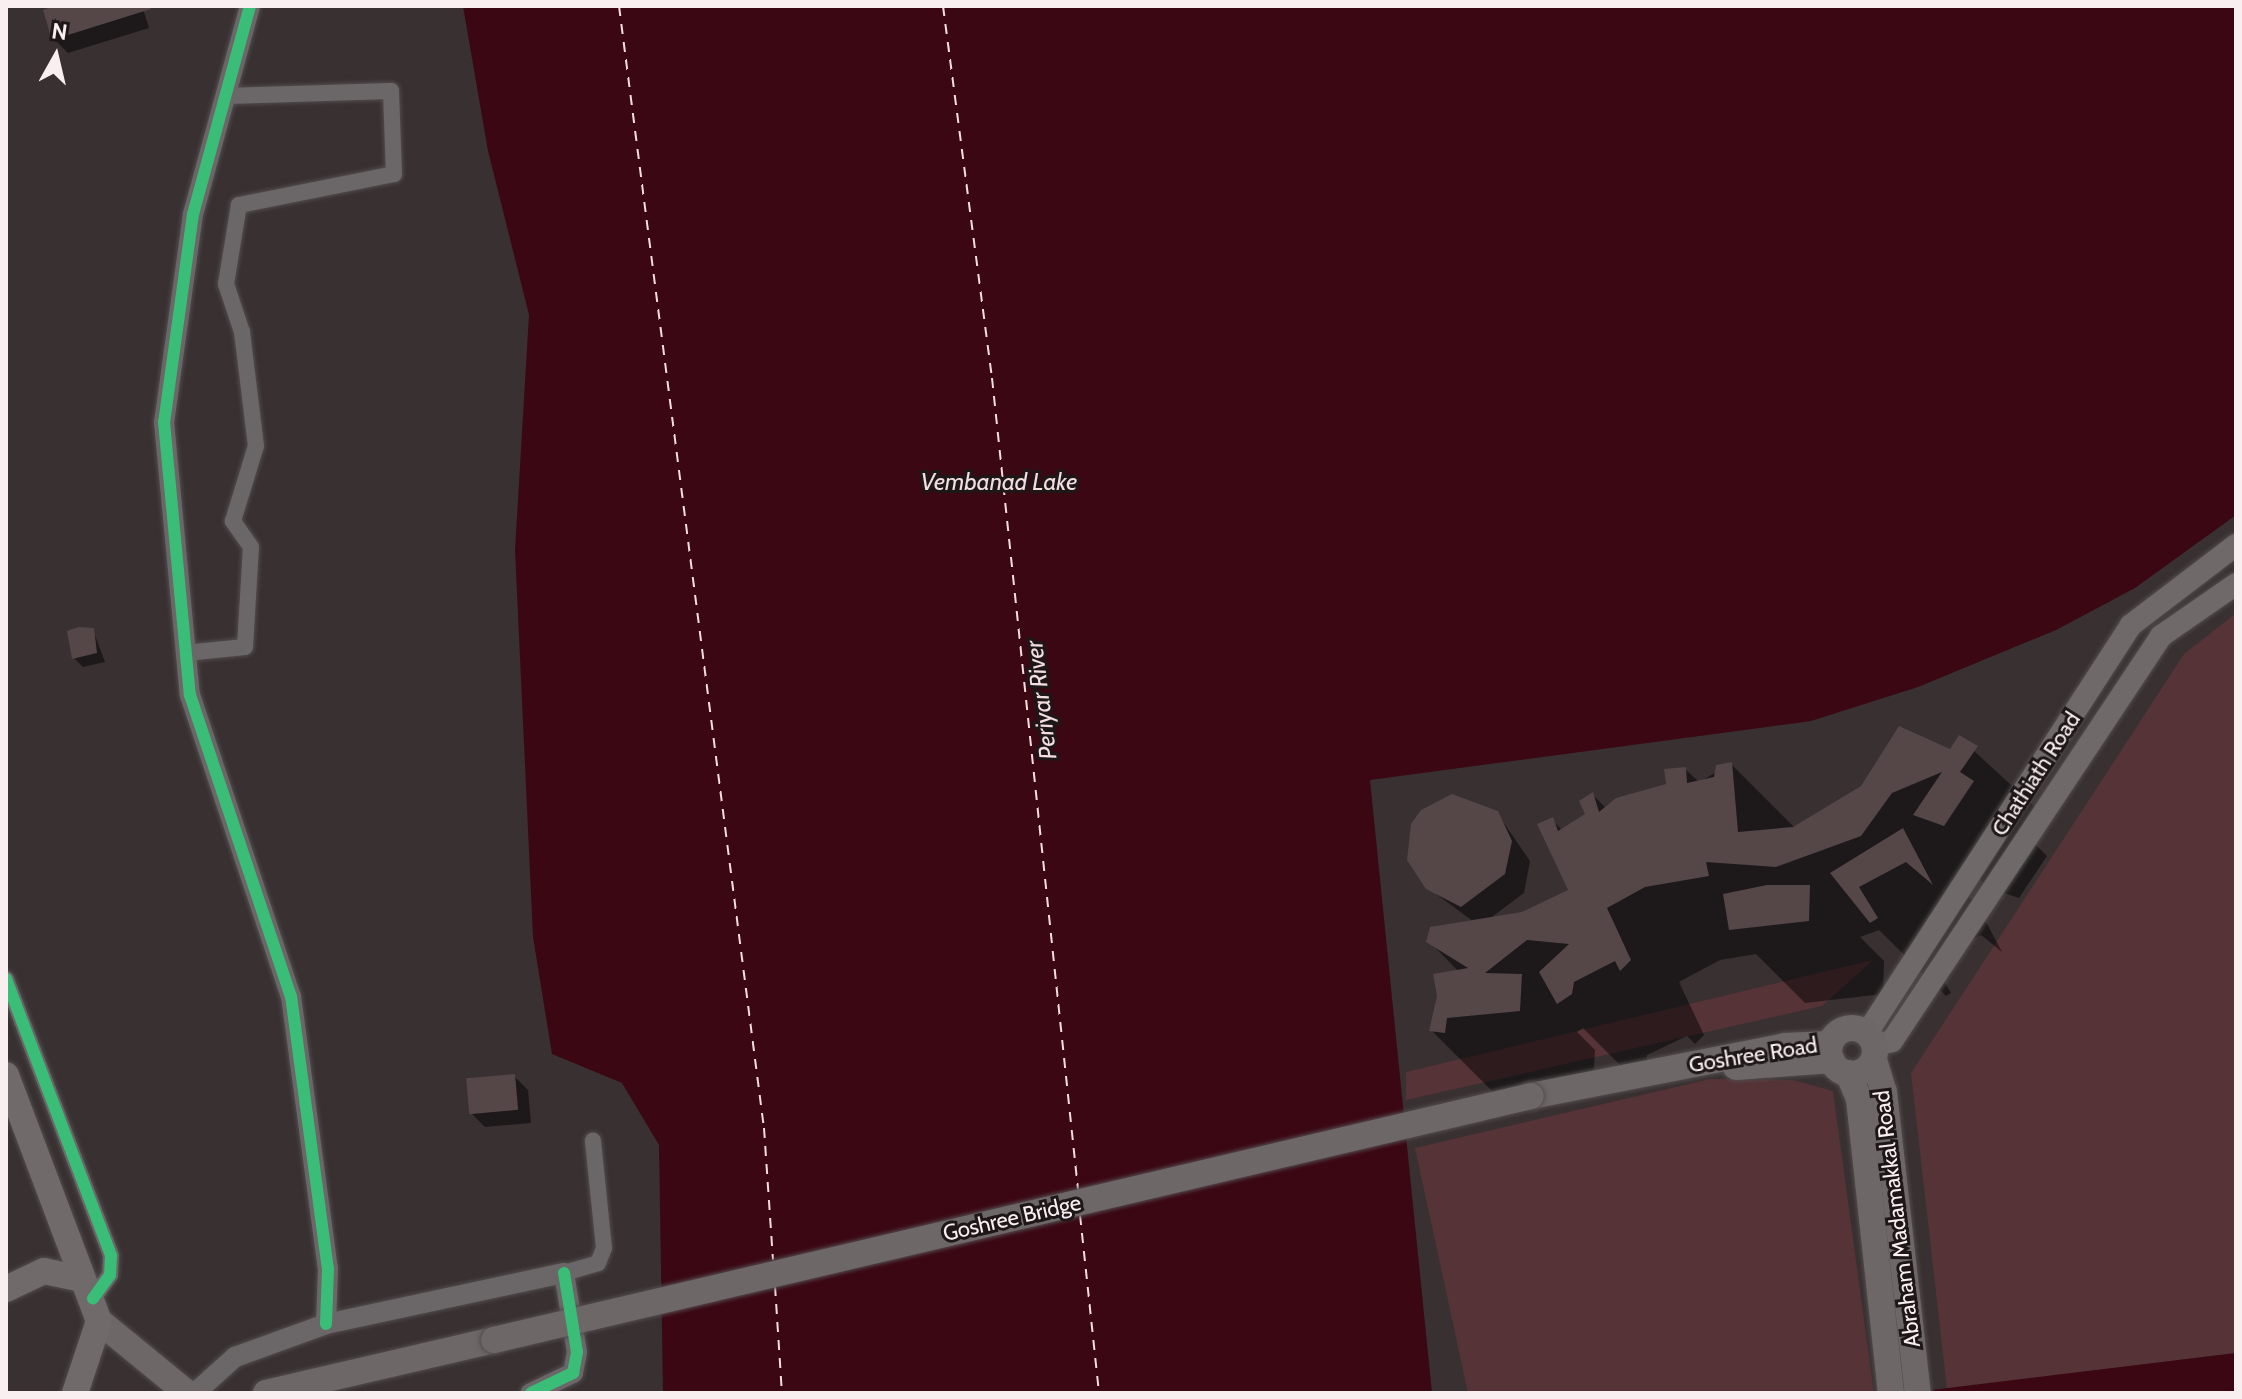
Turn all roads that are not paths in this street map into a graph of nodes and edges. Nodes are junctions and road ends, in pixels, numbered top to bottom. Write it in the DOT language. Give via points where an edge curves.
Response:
graph roads {
  1 [pos="250,6"];
  2 [pos="226,96"];
  3 [pos="2236,545"];
  4 [pos="2236,584"];
  5 [pos="186,653"];
  6 [pos="6,979"];
  7 [pos="1877,1045"];
  8 [pos="1837,1059"];
  9 [pos="6,1075"];
  10 [pos="1531,1096"];
  11 [pos="593,1141"];
  12 [pos="564,1273"];
  13 [pos="6,1289"];
  14 [pos="91,1300"];
  15 [pos="326,1324"];
  16 [pos="1917,1386"];
  17 [pos="1890,1387"];
  18 [pos="75,1393"];
  19 [pos="187,1393"];
  20 [pos="195,1393"];
  21 [pos="266,1393"];
  22 [pos="531,1393"];
  1 -- 2 [label="street"];
  2 -- 5 [label="street" via="193,214 164,422"];
  2 -- 5 [label="street" via="391,91 394,174 239,205 226,284 242,332 256,446 233,521 251,547 245,647"];
  3 -- 7 [label="main road, Chathiath Road" via="2131,625"];
  4 -- 7 [label="main road, Chathiath Road" via="2161,636"];
  5 -- 15 [label="street" via="190,695 291,996 328,1269"];
  6 -- 14 [label="street" via="111,1256 110,1275"];
  7 -- 8 [label="main road"];
  7 -- 8 [label="main road" via="1846,1028"];
  7 -- 16 [label="main road, Abraham Madamakkal Road"];
  8 -- 10 [label="main road, Goshree Road" via="1677,1067"];
  8 -- 17 [label="main road, Abraham Madamakkal Road" via="1859,1099"];
  9 -- 14 [label="highway"];
  10 -- 21 [label="main road, Goshree Bridge, bridge"];
  11 -- 12 [label="street" via="604,1248 598,1263"];
  12 -- 15 [label="street"];
  12 -- 22 [label="street" via="577,1352 573,1373"];
  13 -- 14 [label="highway" via="44,1271"];
  14 -- 18 [label="highway"];
  14 -- 19 [label="main road"];
  15 -- 20 [label="street" via="235,1357"];
}
